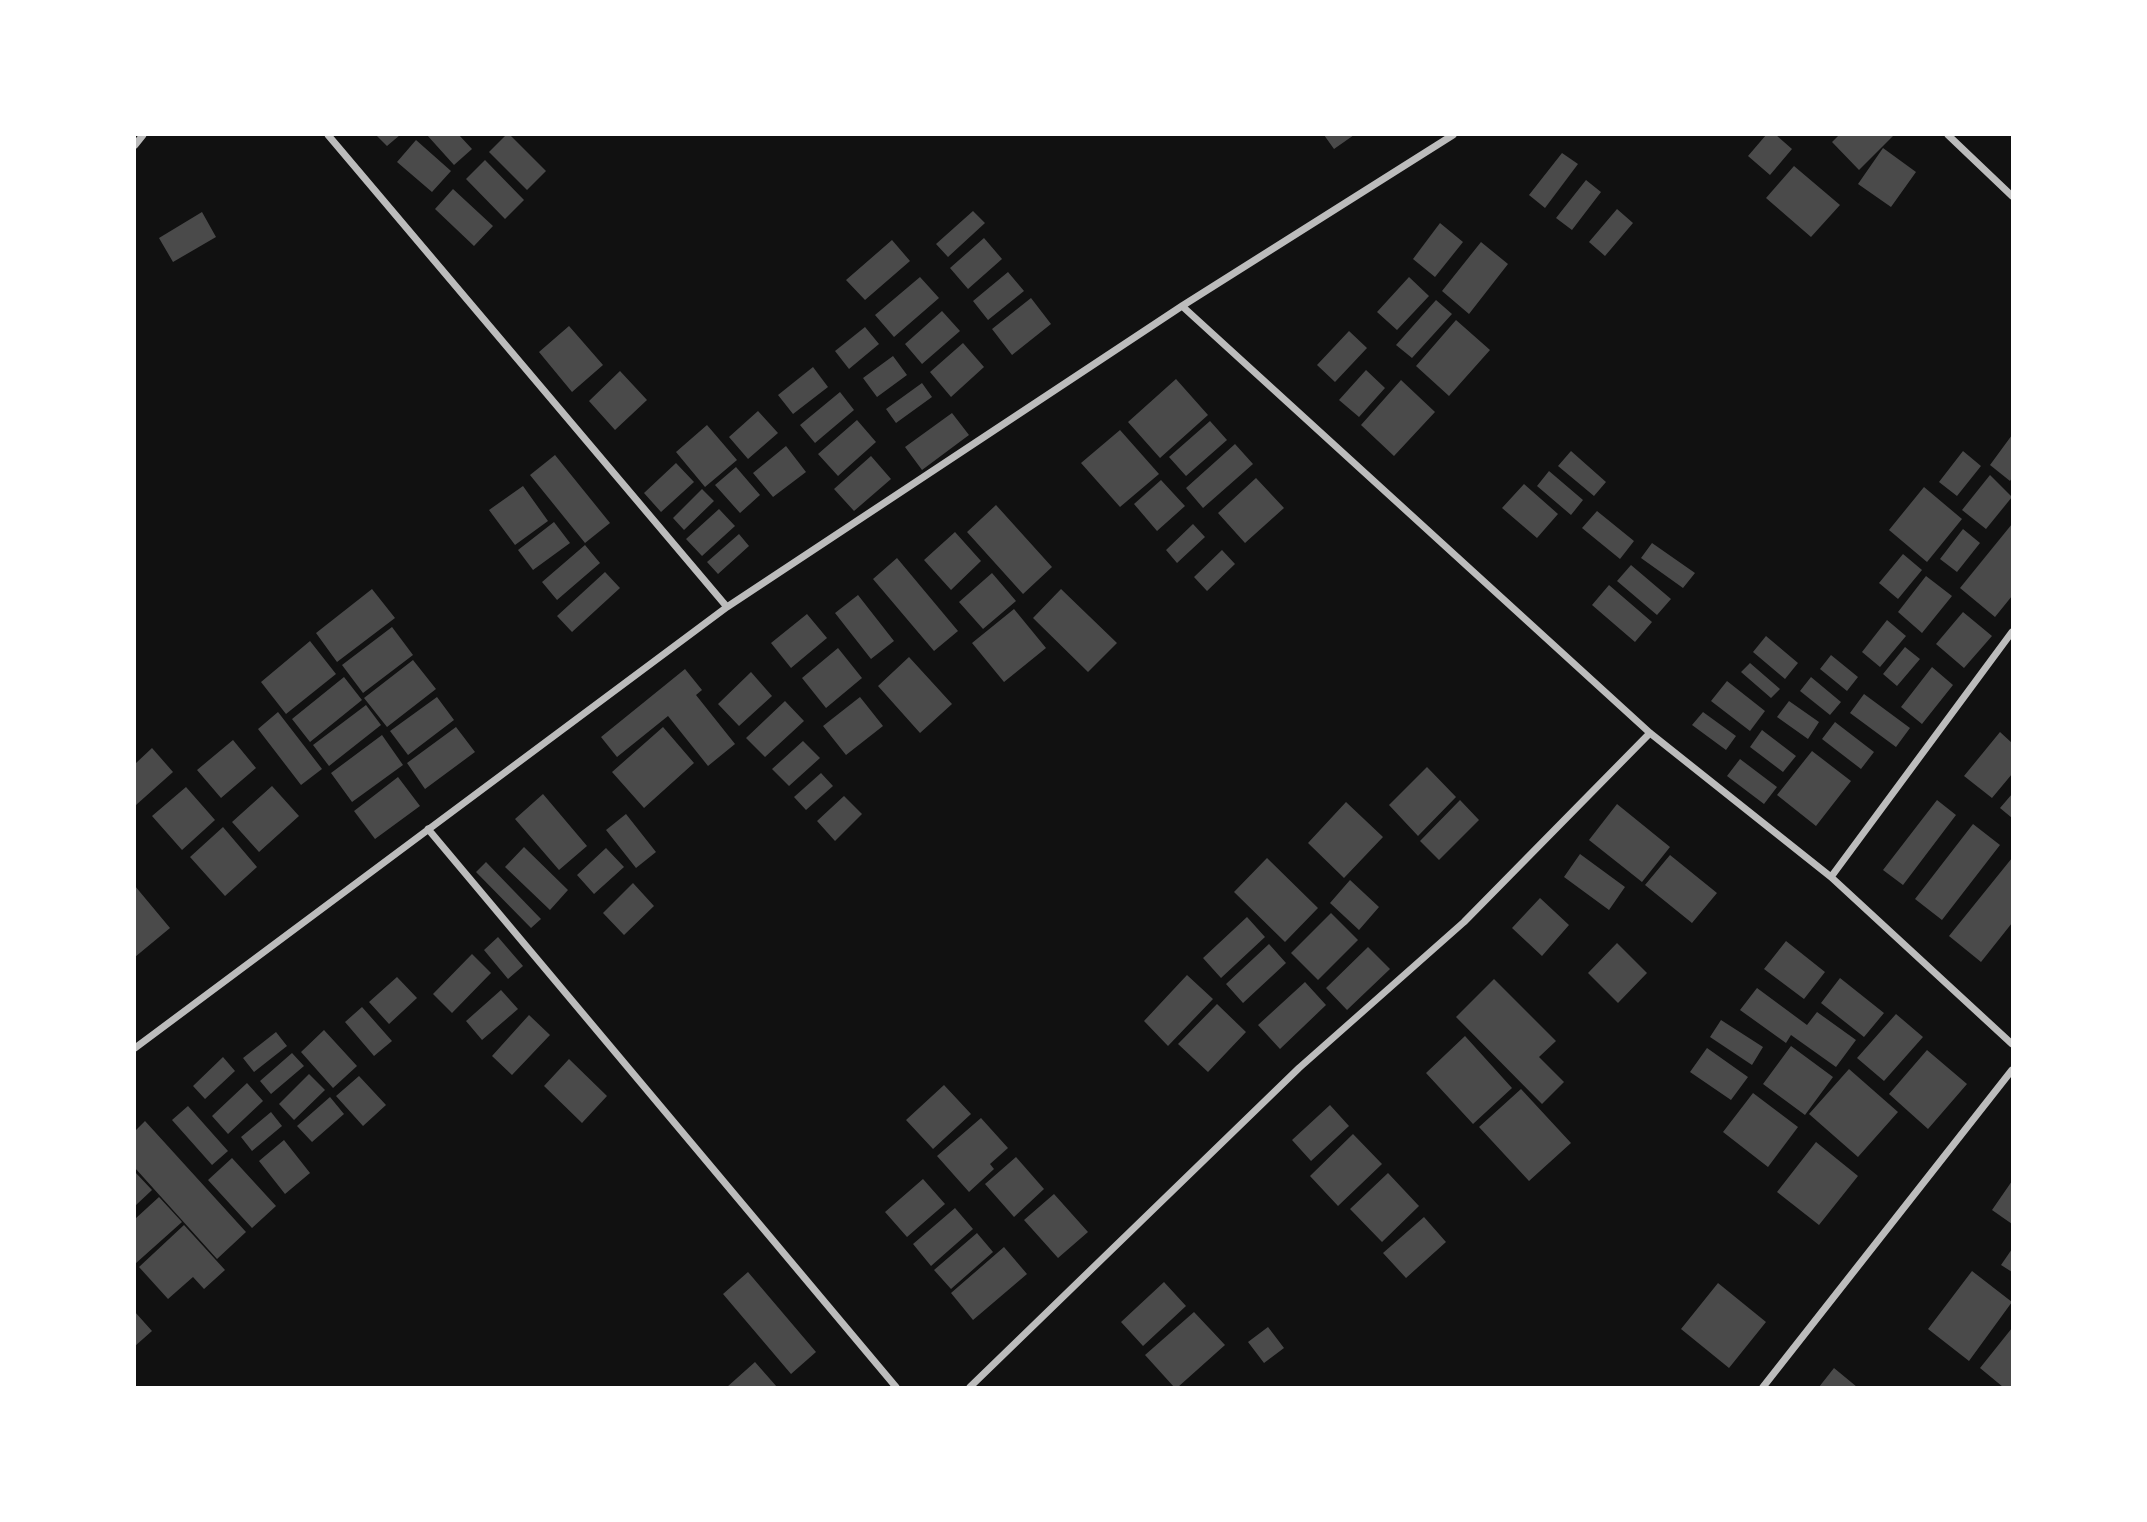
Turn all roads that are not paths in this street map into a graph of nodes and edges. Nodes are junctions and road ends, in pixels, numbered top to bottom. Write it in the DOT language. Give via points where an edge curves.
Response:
graph roads {
  1 [pos="143,135"];
  2 [pos="328,135"];
  3 [pos="1452,135"];
  4 [pos="1948,135"];
  5 [pos="135,145"];
  6 [pos="2012,196"];
  7 [pos="1182,306"];
  8 [pos="727,607"];
  9 [pos="2012,632"];
  10 [pos="1650,733"];
  11 [pos="428,829"];
  12 [pos="1831,877"];
  13 [pos="2012,1044"];
  14 [pos="135,1048"];
  15 [pos="2012,1070"];
  16 [pos="896,1387"];
  17 [pos="970,1387"];
  18 [pos="1763,1387"];
  1 -- 5 [label="street"];
  2 -- 8 [label="street"];
  3 -- 7 [label="street"];
  4 -- 6 [label="street"];
  7 -- 8 [label="street"];
  7 -- 10 [label="street"];
  8 -- 11 [label="street"];
  9 -- 12 [label="street"];
  10 -- 12 [label="street"];
  10 -- 17 [label="street" via="1464,922 1299,1068"];
  11 -- 14 [label="street"];
  11 -- 16 [label="street"];
  12 -- 13 [label="street"];
  15 -- 18 [label="street"];
}
